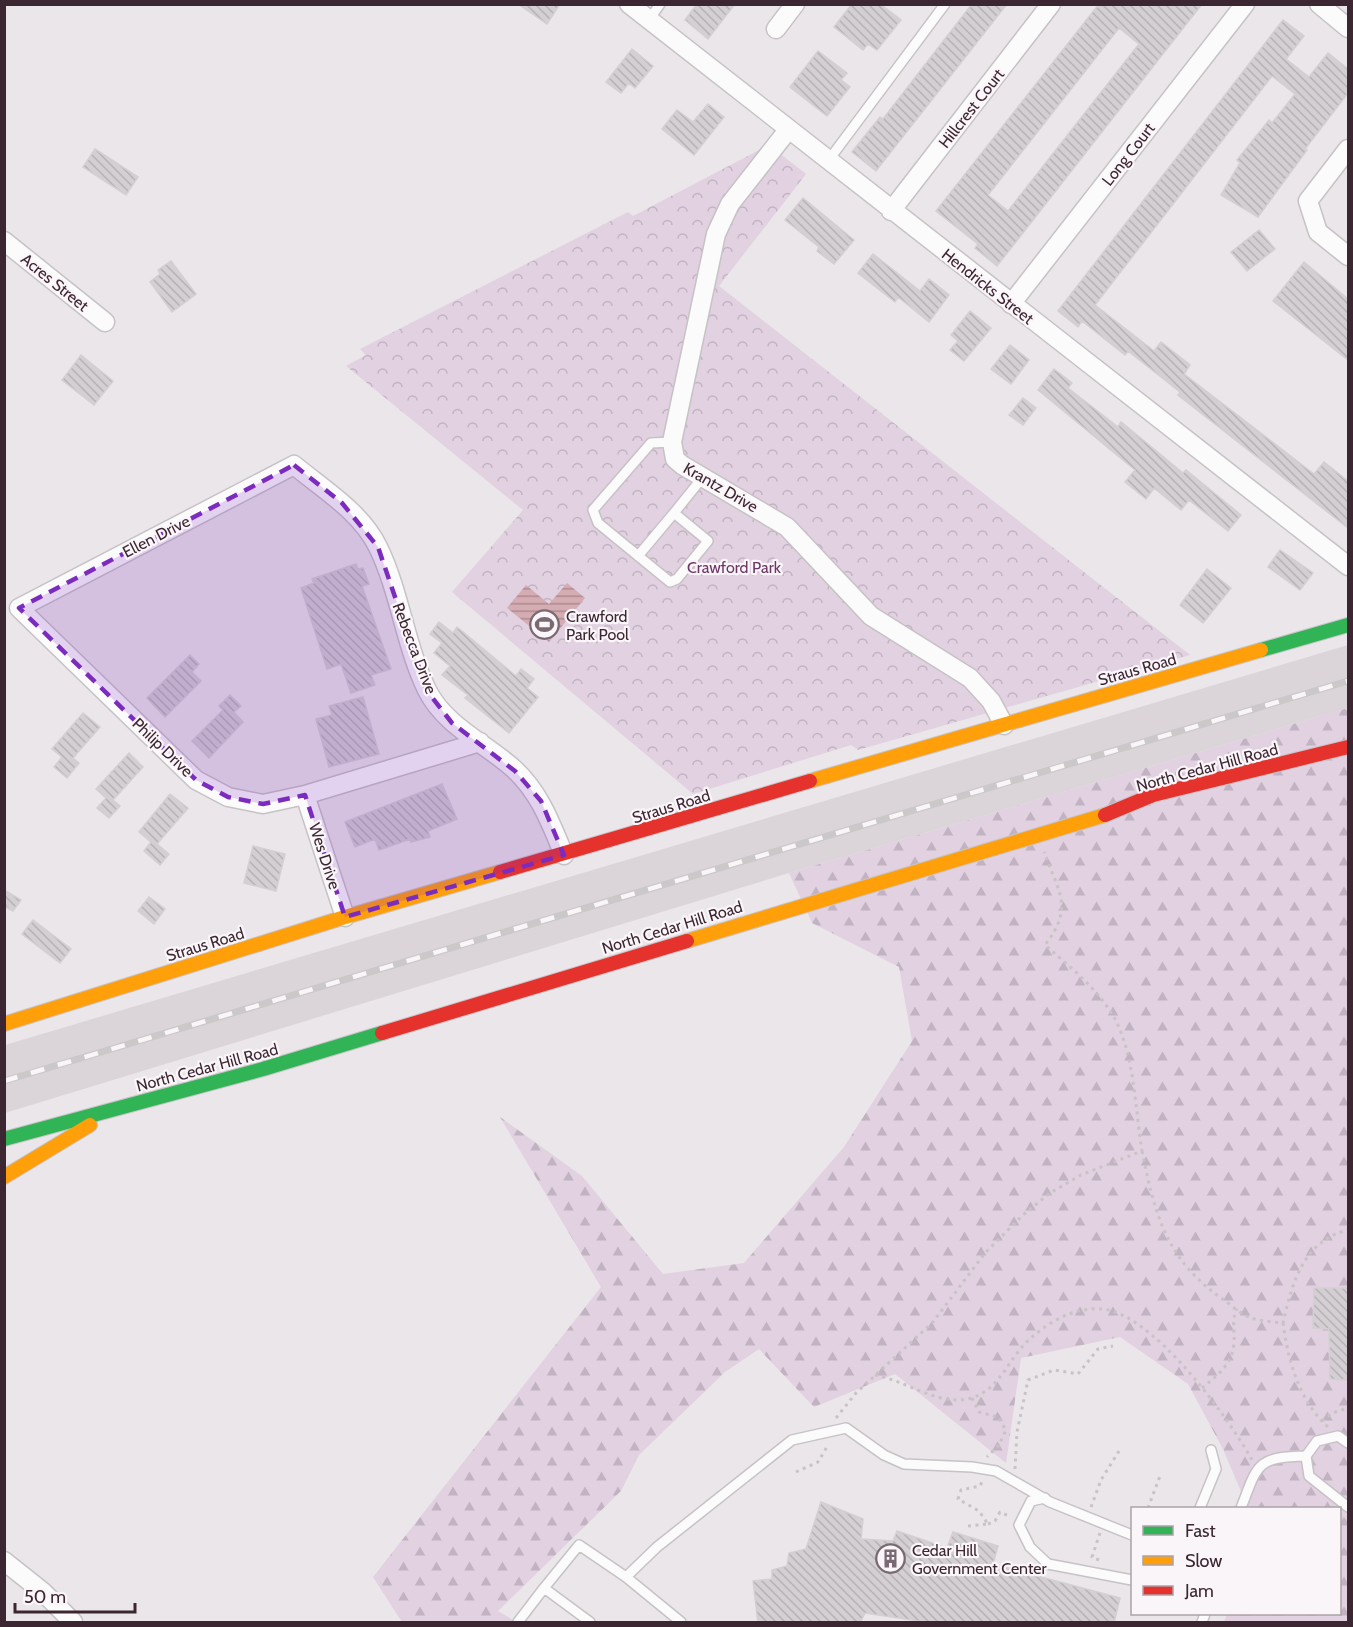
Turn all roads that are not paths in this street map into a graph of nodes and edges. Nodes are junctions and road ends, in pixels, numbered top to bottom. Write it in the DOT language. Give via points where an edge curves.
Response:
graph roads {
  1 [pos="629,4"];
  2 [pos="660,4"];
  3 [pos="795,4"];
  4 [pos="945,4"];
  5 [pos="1051,4"];
  6 [pos="1245,4"];
  7 [pos="1319,4"];
  8 [pos="1345,19"];
  9 [pos="649,20"];
  10 [pos="776,29"];
  11 [pos="788,130"];
  12 [pos="1348,149"];
  13 [pos="827,162"];
  14 [pos="891,211"];
  15 [pos="4,241"];
  16 [pos="1348,256"];
  17 [pos="1011,304"];
  18 [pos="105,322"];
  19 [pos="672,442"];
  20 [pos="294,465"];
  21 [pos="703,477"];
  22 [pos="674,513"];
  23 [pos="638,556"];
  24 [pos="1348,566"];
  25 [pos="19,608"];
  26 [pos="1348,625"];
  27 [pos="1004,725"];
  28 [pos="480,742"];
  29 [pos="1348,747"];
  30 [pos="305,795"];
  31 [pos="564,855"];
  32 [pos="345,917"];
  33 [pos="4,1024"];
  34 [pos="121,1107"];
  35 [pos="4,1139"];
  36 [pos="4,1177"];
  37 [pos="1348,1443"];
  38 [pos="1211,1450"];
  39 [pos="1306,1456"];
  40 [pos="1045,1498"];
  41 [pos="1201,1507"];
  42 [pos="1241,1507"];
  43 [pos="1348,1507"];
  44 [pos="1131,1535"];
  45 [pos="4,1562"];
  46 [pos="627,1578"];
  47 [pos="1131,1580"];
  48 [pos="544,1588"];
  49 [pos="74,1623"];
  50 [pos="519,1623"];
  51 [pos="590,1623"];
  52 [pos="681,1623"];
  1 -- 9 [label="street, Hendricks Street"];
  2 -- 9 [label="lane"];
  3 -- 10 [label="street"];
  4 -- 13 [label="lane"];
  5 -- 14 [label="street, Hillcrest Court"];
  6 -- 17 [label="street, Long Court"];
  7 -- 8 [label="street"];
  9 -- 11 [label="street, Hendricks Street"];
  11 -- 13 [label="street, Hendricks Street"];
  11 -- 19 [label="street, Krantz Drive" via="730,204 716,234"];
  12 -- 16 [label="street" via="1308,201 1318,232"];
  13 -- 14 [label="street, Hendricks Street"];
  14 -- 17 [label="street, Hendricks Street"];
  15 -- 18 [label="street, Acres Street"];
  17 -- 24 [label="street, Hendricks Street"];
  19 -- 21 [label="street, Krantz Drive" via="675,459"];
  19 -- 23 [label="lane" via="651,443 592,510 598,523"];
  20 -- 25 [label="street, Ellen Drive"];
  20 -- 28 [label="street, Rebecca Drive" via="348,510 378,547 427,691 452,723"];
  21 -- 22 [label="lane"];
  21 -- 27 [label="street, Krantz Drive" via="788,527 871,616 970,678 991,701"];
  22 -- 23 [label="lane"];
  22 -- 23 [label="lane" via="708,541 670,582"];
  25 -- 30 [label="street, Philip Drive" via="196,780 228,797 263,804"];
  26 -- 27 [label="street, Straus Road"];
  27 -- 31 [label="street, Straus Road"];
  28 -- 30 [label="street, Philip Drive"];
  28 -- 31 [label="street, Rebecca Drive" via="515,771 541,801"];
  29 -- 34 [label="street, North Cedar Hill Road" via="1153,795 1101,816 263,1070"];
  30 -- 32 [label="street, Wes Drive"];
  31 -- 32 [label="street, Straus Road"];
  32 -- 33 [label="street, Straus Road"];
  34 -- 35 [label="street, North Cedar Hill Road"];
  34 -- 36 [label="street"];
  37 -- 39 [label="lane" via="1338,1436 1317,1441"];
  38 -- 41 [label="lane" via="1216,1469"];
  39 -- 42 [label="lane" via="1275,1457 1256,1468"];
  39 -- 43 [label="lane" via="1309,1476"];
  40 -- 44 [label="lane"];
  40 -- 46 [label="lane" via="996,1471 904,1464 846,1428 827,1430 792,1440 657,1547"];
  40 -- 47 [label="lane" via="1031,1501 1019,1525 1030,1547 1048,1564"];
  45 -- 49 [label="street" via="43,1592"];
  46 -- 48 [label="lane" via="579,1545"];
  46 -- 52 [label="lane"];
  48 -- 50 [label="lane"];
  48 -- 51 [label="lane"];
}
